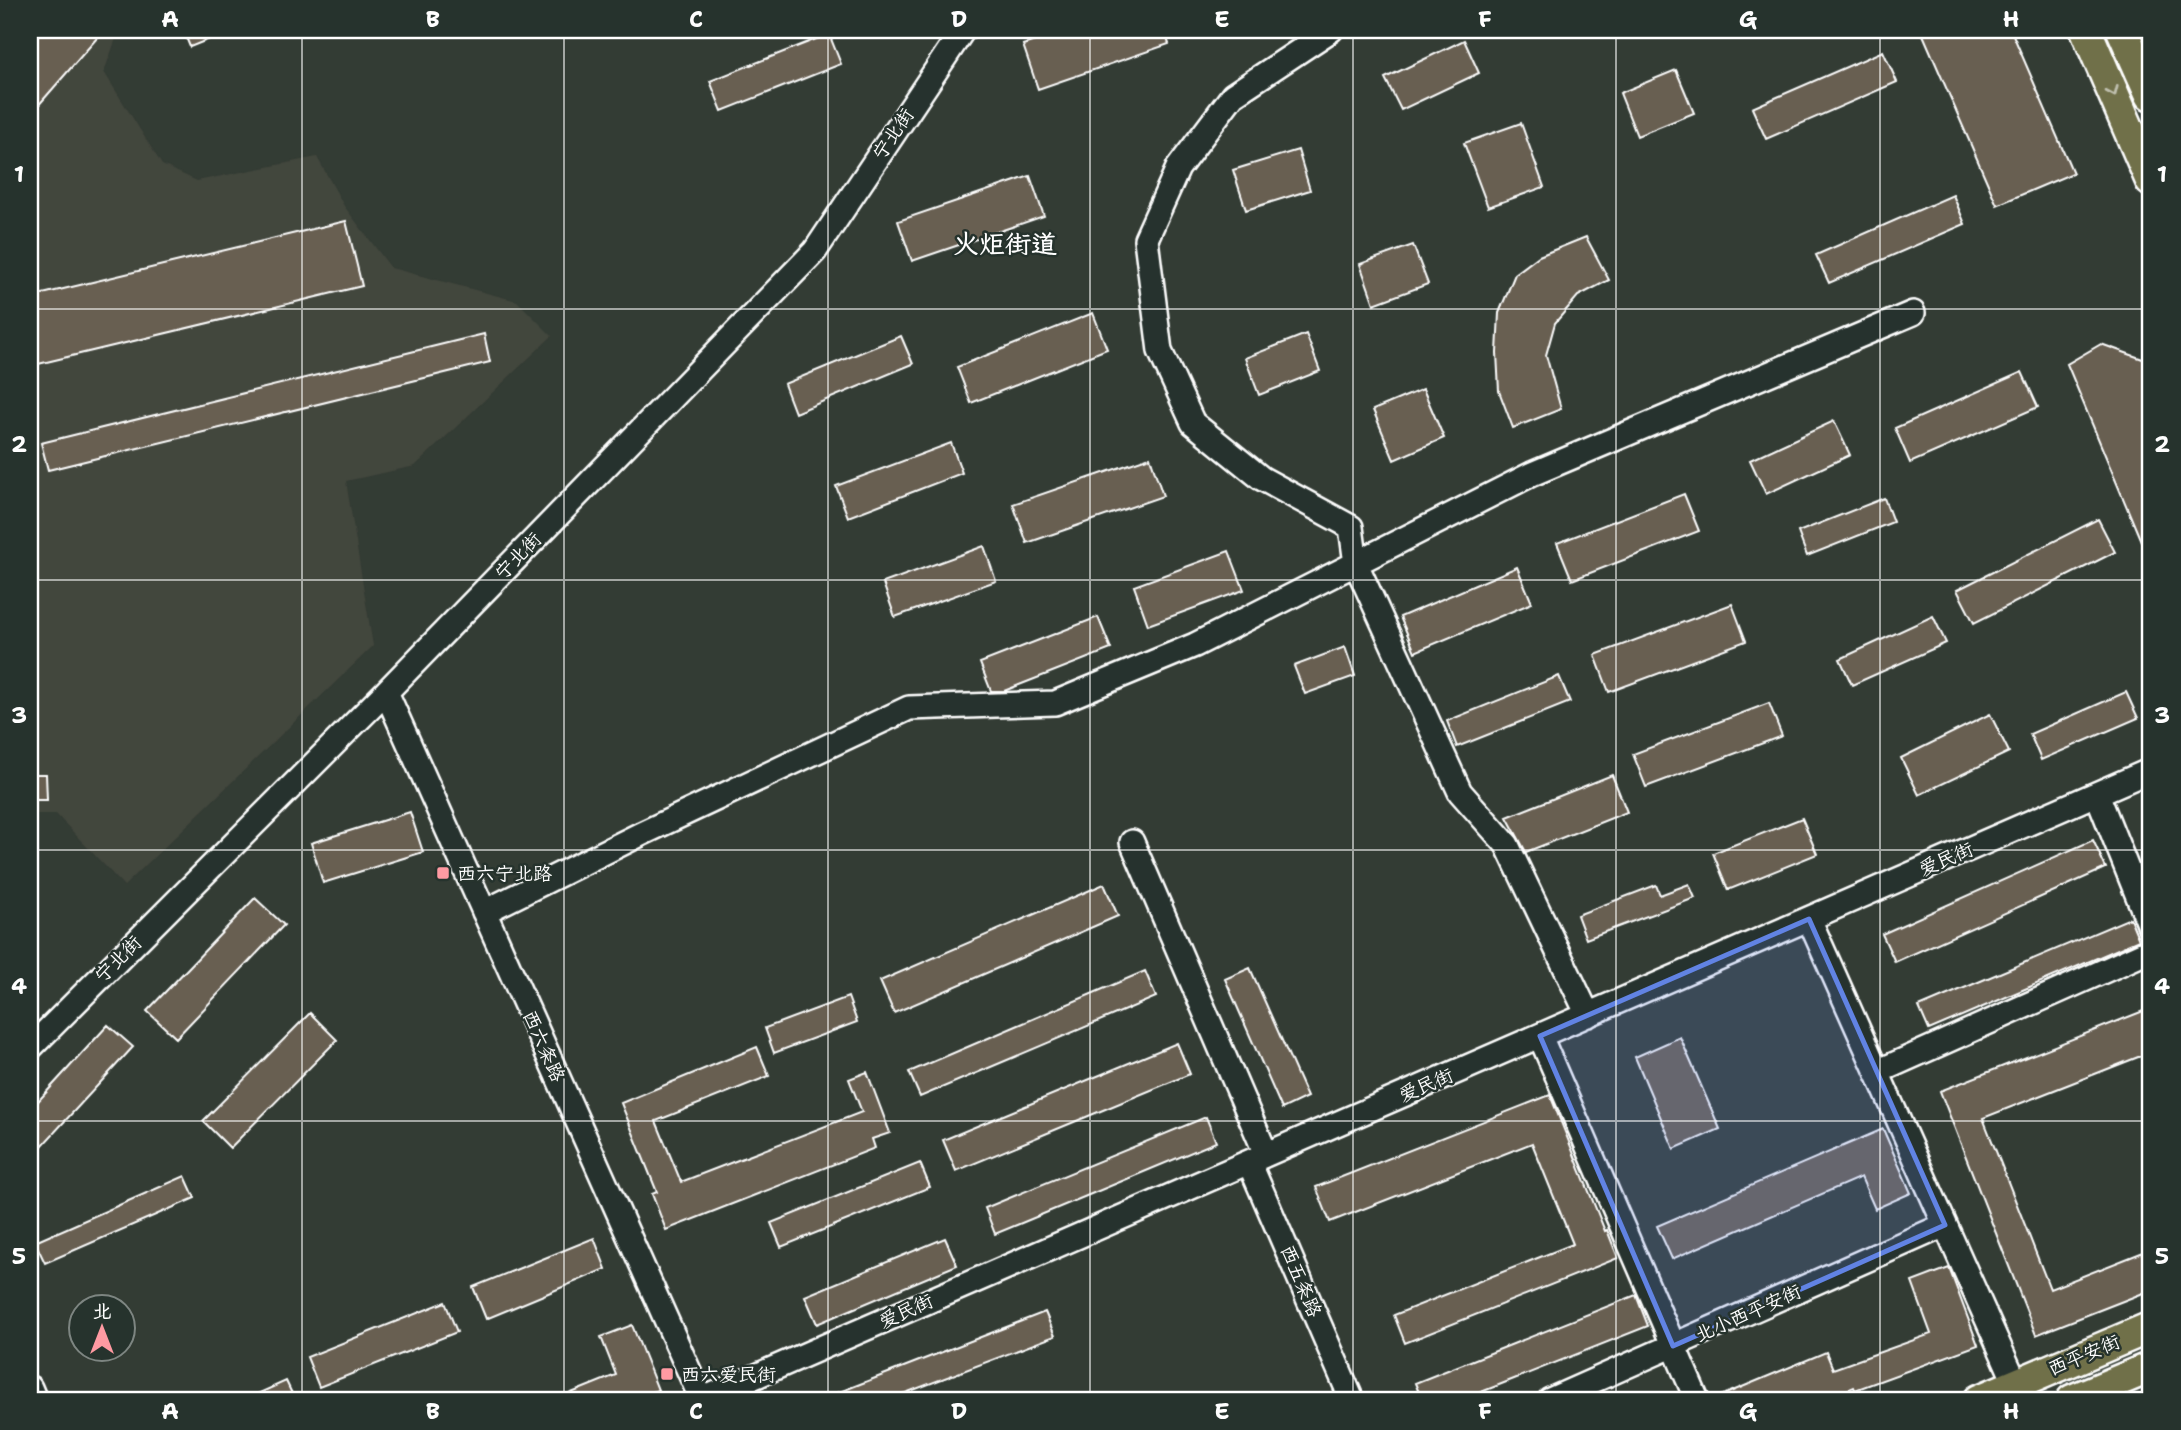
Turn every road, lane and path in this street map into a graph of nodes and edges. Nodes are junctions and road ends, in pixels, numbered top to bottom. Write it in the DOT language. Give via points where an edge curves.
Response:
graph roads {
  1 [pos="963,30"];
  2 [pos="1331,30"];
  3 [pos="2086,30"];
  4 [pos="2122,30"];
  5 [pos="2151,95"];
  6 [pos="2151,181"];
  7 [pos="1913,313"];
  8 [pos="1356,564"];
  9 [pos="386,692"];
  10 [pos="2151,770"];
  11 [pos="2097,794"];
  12 [pos="1132,842"];
  13 [pos="484,912"];
  14 [pos="1809,919"];
  15 [pos="2151,929"];
  16 [pos="2151,950"];
  17 [pos="1588,1015"];
  18 [pos="1540,1036"];
  19 [pos="30,1048"];
  20 [pos="1877,1072"];
  21 [pos="1258,1158"];
  22 [pos="1945,1226"];
  23 [pos="2151,1327"];
  24 [pos="1673,1346"];
  25 [pos="2151,1367"];
  26 [pos="30,1388"];
  27 [pos="2020,1392"];
  28 [pos="35,1400"];
  29 [pos="702,1400"];
  30 [pos="1352,1400"];
  31 [pos="1550,1400"];
  32 [pos="1697,1400"];
  33 [pos="1979,1400"];
  34 [pos="2072,1400"];
  1 -- 9 [label="street, 宁北街" via="815,251"];
  2 -- 8 [label="street" via="1233,94 1178,168 1146,239 1160,351 1194,423 1261,478 1351,527"];
  3 -- 6 [label="main road, one-way"];
  4 -- 5 [label="main road"];
  7 -- 8 [label="street" via="1532,474"];
  8 -- 13 [label="street" via="1195,645 1055,703 909,708"];
  8 -- 17 [label="street" via="1460,792 1507,845"];
  9 -- 13 [label="street, 西六条路"];
  9 -- 19 [label="street, 宁北街"];
  10 -- 11 [label="street, 爱民街"];
  11 -- 14 [label="street, 爱民街"];
  11 -- 15 [label="street"];
  12 -- 21 [label="street, 西五条路"];
  13 -- 29 [label="street, 西六条路"];
  14 -- 17 [label="street, 爱民街"];
  14 -- 20 [label="street"];
  16 -- 20 [label="street"];
  17 -- 18 [label="street, 爱民街"];
  18 -- 21 [label="street, 爱民街"];
  18 -- 24 [label="street"];
  20 -- 22 [label="street"];
  21 -- 29 [label="street, 爱民街"];
  21 -- 30 [label="street, 西五条路"];
  22 -- 24 [label="street, 北小西平安街"];
  22 -- 27 [label="street"];
  23 -- 27 [label="main road, 西平安街"];
  24 -- 31 [label="street, 北小西平安街"];
  24 -- 32 [label="street"];
  25 -- 34 [label="main road, 西平安街"];
  26 -- 28 [label="street"];
  27 -- 33 [label="main road, 西平安街"];
}
